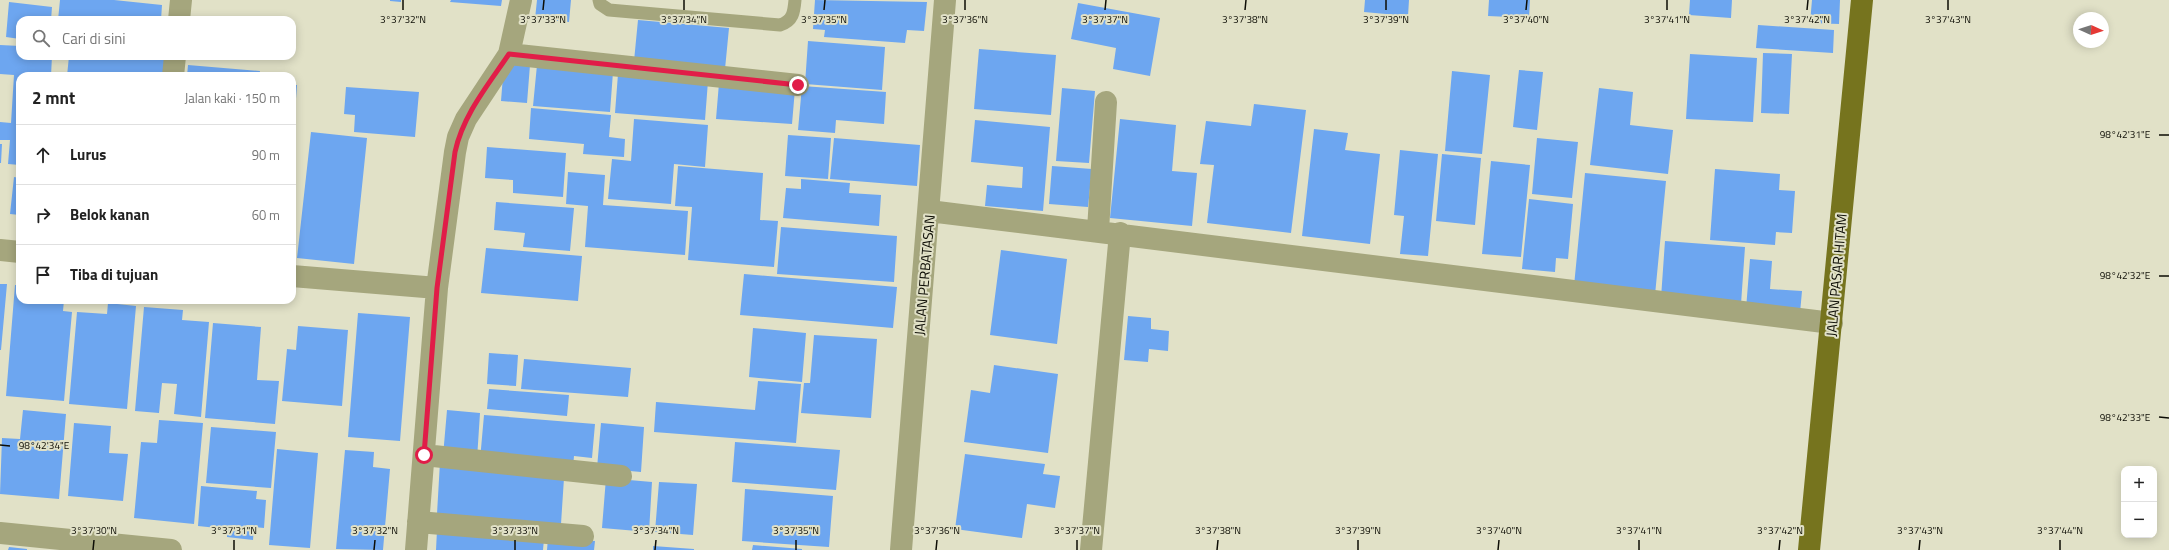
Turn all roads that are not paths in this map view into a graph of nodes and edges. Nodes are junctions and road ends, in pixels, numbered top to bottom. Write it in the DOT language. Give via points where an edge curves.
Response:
graph roads {
  1 [pos="181,0"];
  2 [pos="521,0"];
  3 [pos="599,0"];
  4 [pos="795,0"];
  5 [pos="945,0"];
  6 [pos="1862,0"];
  7 [pos="179,16"];
  8 [pos="509,54"];
  9 [pos="175,60"];
  10 [pos="173,72"];
  11 [pos="798,85"];
  12 [pos="1106,102"];
  13 [pos="929,210"];
  14 [pos="1098,230"];
  15 [pos="1120,233"];
  16 [pos="0,250"];
  17 [pos="16,252"];
  18 [pos="296,276"];
  19 [pos="437,288"];
  20 [pos="1832,323"];
  21 [pos="424,455"];
  22 [pos="621,476"];
  23 [pos="418,522"];
  24 [pos="0,533"];
  25 [pos="583,536"];
  26 [pos="171,550"];
  27 [pos="416,550"];
  28 [pos="901,550"];
  29 [pos="1091,550"];
  30 [pos="1810,550"];
  1 -- 7 [label="street"];
  2 -- 8 [label="street"];
  3 -- 4 [label="lane" via="600,4 609,10 780,25 792,18"];
  5 -- 13 [label="street, JALAN PERBATASAN"];
  6 -- 20 [label="main road, JALAN PASAR HITAM"];
  8 -- 11 [label="street"];
  8 -- 19 [label="street" via="466,119 458,137"];
  9 -- 10 [label="street"];
  12 -- 14 [label="street"];
  13 -- 14 [label="street"];
  13 -- 28 [label="street, JALAN PERBATASAN"];
  14 -- 15 [label="street"];
  15 -- 20 [label="street"];
  15 -- 29 [label="street"];
  16 -- 17 [label="street"];
  18 -- 19 [label="street"];
  19 -- 21 [label="street"];
  20 -- 30 [label="main road, JALAN PASAR HITAM"];
  21 -- 22 [label="street"];
  21 -- 23 [label="street"];
  23 -- 25 [label="street"];
  23 -- 27 [label="street"];
  24 -- 26 [label="street"];
}
